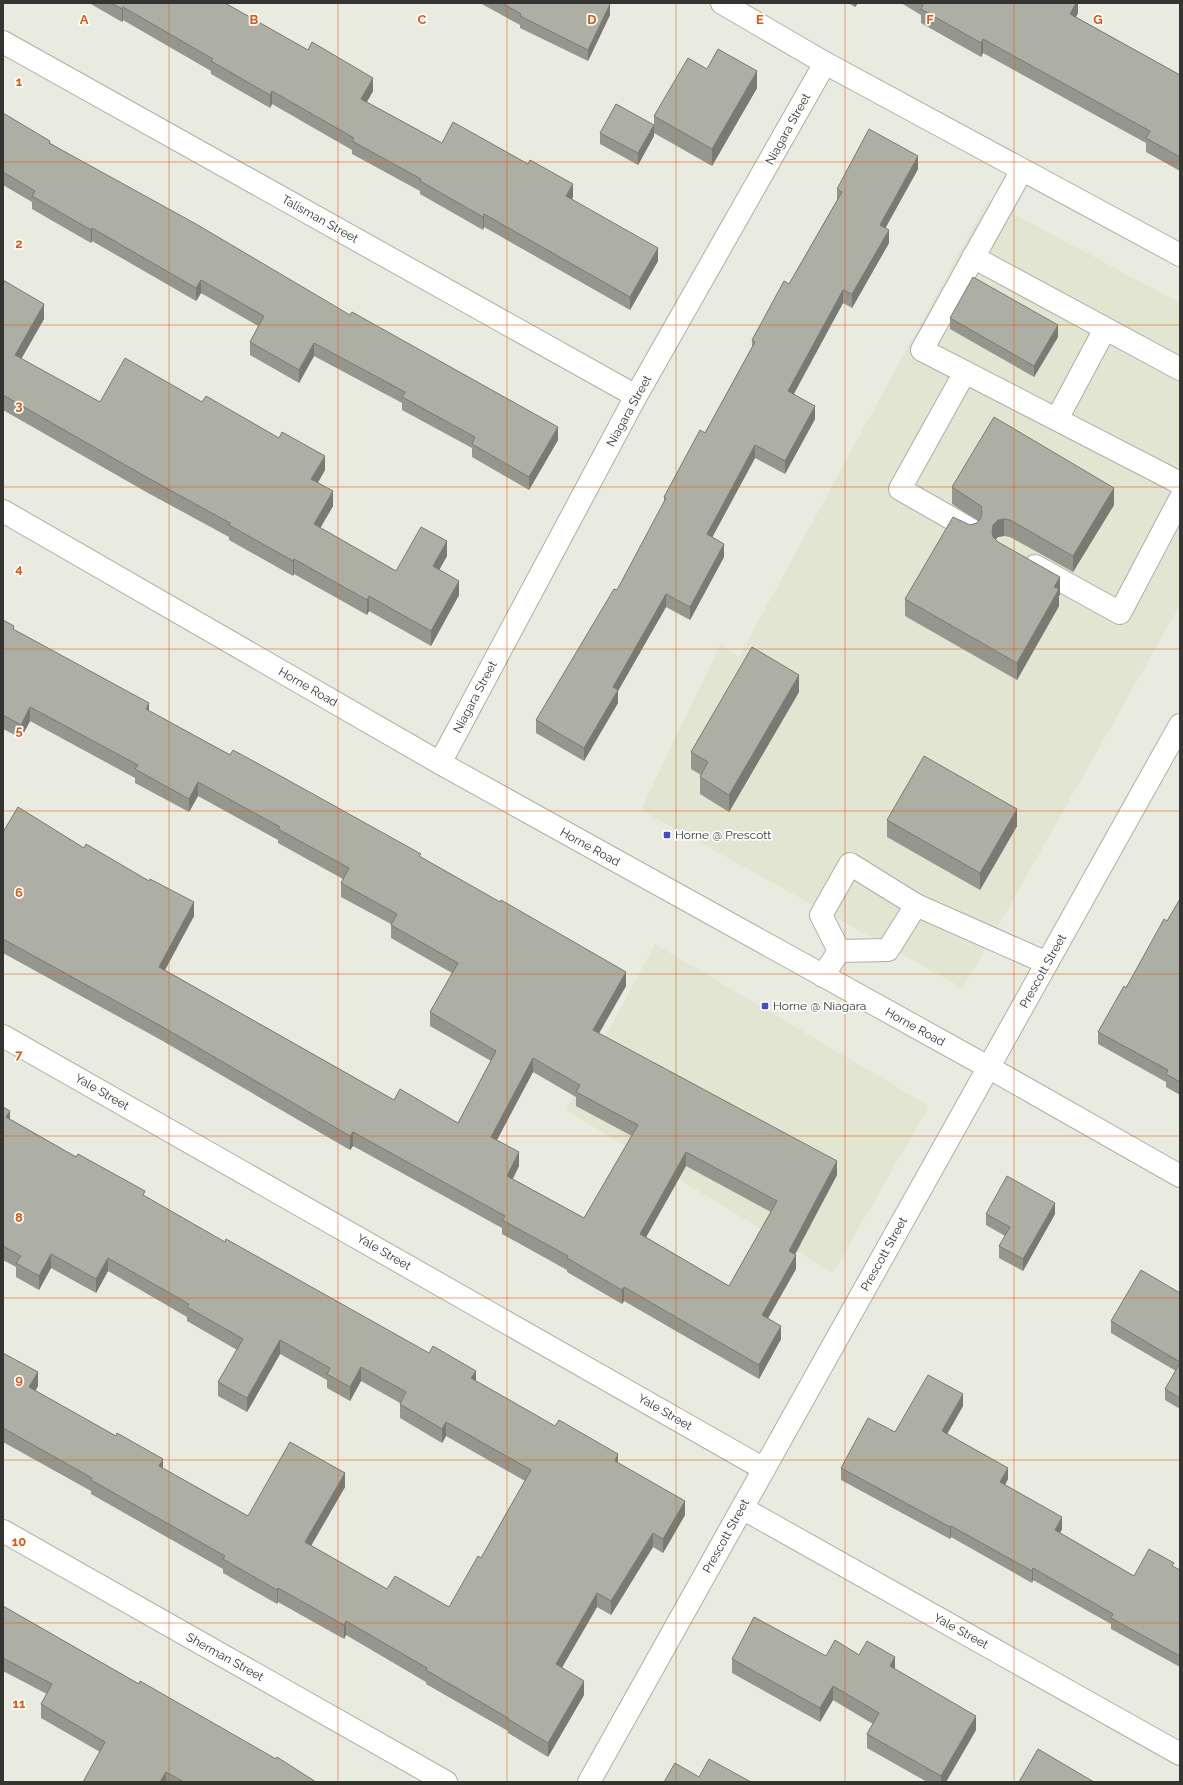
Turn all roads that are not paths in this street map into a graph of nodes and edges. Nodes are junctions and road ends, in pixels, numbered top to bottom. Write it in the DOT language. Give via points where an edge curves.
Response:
graph roads {
  1 [pos="722,3"];
  2 [pos="3,42"];
  3 [pos="825,63"];
  4 [pos="1022,170"];
  5 [pos="1180,255"];
  6 [pos="973,257"];
  7 [pos="1105,329"];
  8 [pos="1178,362"];
  9 [pos="965,372"];
  10 [pos="636,396"];
  11 [pos="1057,419"];
  12 [pos="1180,483"];
  13 [pos="1180,499"];
  14 [pos="3,511"];
  15 [pos="970,529"];
  16 [pos="1017,556"];
  17 [pos="1180,725"];
  18 [pos="440,764"];
  19 [pos="916,905"];
  20 [pos="839,951"];
  21 [pos="1047,963"];
  22 [pos="823,976"];
  23 [pos="3,1036"];
  24 [pos="988,1068"];
  25 [pos="1180,1176"];
  26 [pos="764,1469"];
  27 [pos="742,1508"];
  28 [pos="3,1532"];
  29 [pos="1180,1754"];
  30 [pos="446,1782"];
  31 [pos="589,1782"];
  1 -- 3 [label="street"];
  2 -- 10 [label="street, Talisman Street"];
  3 -- 4 [label="street"];
  3 -- 10 [label="street, Niagara Street"];
  4 -- 5 [label="street"];
  4 -- 6 [label="street"];
  6 -- 7 [label="street"];
  6 -- 9 [label="street" via="922,350"];
  7 -- 8 [label="street"];
  7 -- 11 [label="street"];
  9 -- 11 [label="street"];
  9 -- 15 [label="street" via="900,489"];
  10 -- 18 [label="street, Niagara Street"];
  11 -- 12 [label="street"];
  13 -- 16 [label="street" via="1120,613"];
  14 -- 18 [label="street, Horne Road"];
  17 -- 21 [label="street, Prescott Street"];
  18 -- 22 [label="street, Horne Road"];
  19 -- 20 [label="street" via="888,950"];
  19 -- 20 [label="street" via="850,864 821,915"];
  19 -- 21 [label="street"];
  20 -- 22 [label="street"];
  21 -- 24 [label="street, Prescott Street"];
  22 -- 24 [label="street, Horne Road"];
  23 -- 26 [label="street, Yale Street"];
  24 -- 25 [label="street, Horne Road"];
  24 -- 26 [label="street, Prescott Street"];
  26 -- 27 [label="street, Prescott Street"];
  27 -- 29 [label="street, Yale Street"];
  27 -- 31 [label="street, Prescott Street"];
  28 -- 30 [label="street, Sherman Street"];
}
